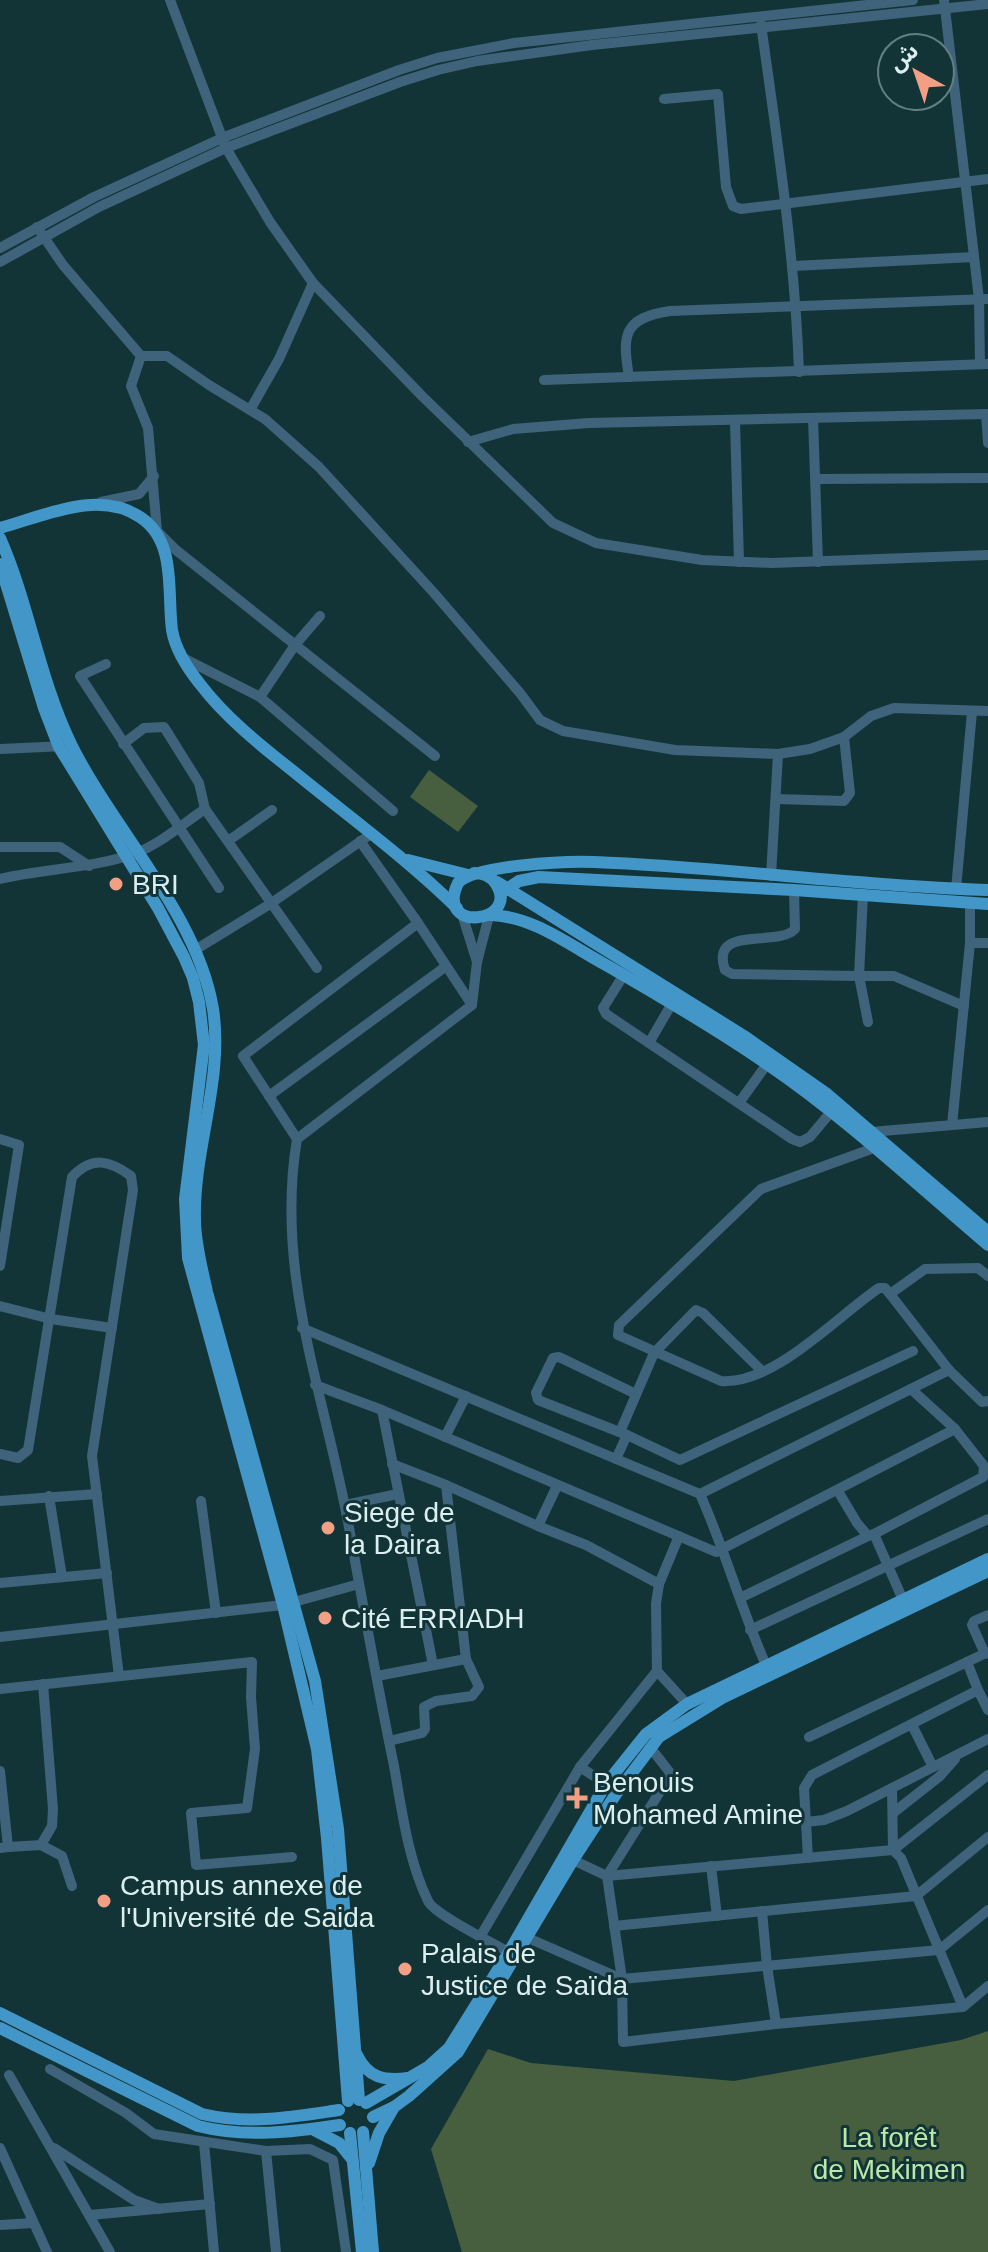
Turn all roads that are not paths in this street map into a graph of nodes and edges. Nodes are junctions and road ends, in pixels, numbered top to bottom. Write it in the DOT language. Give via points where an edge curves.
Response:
graph roads {
  1 [pos="170,0"];
  2 [pos="913,0"];
  3 [pos="944,4"];
  4 [pos="988,4"];
  5 [pos="761,22"];
  6 [pos="592,40"];
  7 [pos="514,43"];
  8 [pos="514,56"];
  9 [pos="664,99"];
  10 [pos="224,143"];
  11 [pos="988,179"];
  12 [pos="966,182"];
  13 [pos="786,203"];
  14 [pos="40,232"];
  15 [pos="0,248"];
  16 [pos="974,257"];
  17 [pos="0,262"];
  18 [pos="793,266"];
  19 [pos="313,283"];
  20 [pos="984,299"];
  21 [pos="797,306"];
  22 [pos="141,356"];
  23 [pos="984,364"];
  24 [pos="799,372"];
  25 [pos="629,377"];
  26 [pos="544,380"];
  27 [pos="250,410"];
  28 [pos="987,414"];
  29 [pos="813,418"];
  30 [pos="735,421"];
  31 [pos="468,442"];
  32 [pos="988,443"];
  33 [pos="154,476"];
  34 [pos="988,478"];
  35 [pos="817,479"];
  36 [pos="97,503"];
  37 [pos="0,528"];
  38 [pos="157,531"];
  39 [pos="0,538"];
  40 [pos="988,555"];
  41 [pos="739,562"];
  42 [pos="818,562"];
  43 [pos="0,564"];
  44 [pos="320,616"];
  45 [pos="295,645"];
  46 [pos="183,658"];
  47 [pos="106,664"];
  48 [pos="260,697"];
  49 [pos="988,711"];
  50 [pos="972,712"];
  51 [pos="844,737"];
  52 [pos="123,744"];
  53 [pos="66,746"];
  54 [pos="0,749"];
  55 [pos="778,754"];
  56 [pos="435,756"];
  57 [pos="776,799"];
  58 [pos="205,809"];
  59 [pos="272,810"];
  60 [pos="393,811"];
  61 [pos="179,827"];
  62 [pos="366,838"];
  63 [pos="228,841"];
  64 [pos="0,847"];
  65 [pos="131,854"];
  66 [pos="405,859"];
  67 [pos="89,866"];
  68 [pos="471,874"];
  69 [pos="771,876"];
  70 [pos="0,879"];
  71 [pos="219,888"];
  72 [pos="956,889"];
  73 [pos="794,890"];
  74 [pos="988,890"];
  75 [pos="503,893"];
  76 [pos="863,895"];
  77 [pos="970,903"];
  78 [pos="270,904"];
  79 [pos="988,904"];
  80 [pos="460,911"];
  81 [pos="489,915"];
  82 [pos="418,923"];
  83 [pos="970,943"];
  84 [pos="988,943"];
  85 [pos="195,950"];
  86 [pos="477,962"];
  87 [pos="445,967"];
  88 [pos="317,968"];
  89 [pos="623,976"];
  90 [pos="859,976"];
  91 [pos="472,1005"];
  92 [pos="671,1005"];
  93 [pos="964,1006"];
  94 [pos="868,1022"];
  95 [pos="649,1043"];
  96 [pos="767,1064"];
  97 [pos="269,1096"];
  98 [pos="739,1103"];
  99 [pos="830,1113"];
  100 [pos="988,1122"];
  101 [pos="952,1125"];
  102 [pos="871,1132"];
  103 [pos="0,1139"];
  104 [pos="297,1139"];
  105 [pos="874,1148"];
  106 [pos="988,1232"];
  107 [pos="988,1245"];
  108 [pos="0,1266"];
  109 [pos="988,1276"];
  110 [pos="890,1294"];
  111 [pos="0,1306"];
  112 [pos="51,1319"];
  113 [pos="112,1328"];
  114 [pos="302,1328"];
  115 [pos="913,1351"];
  116 [pos="654,1353"];
  117 [pos="949,1370"];
  118 [pos="762,1371"];
  119 [pos="315,1385"];
  120 [pos="911,1389"];
  121 [pos="636,1394"];
  122 [pos="466,1396"];
  123 [pos="988,1401"];
  124 [pos="382,1410"];
  125 [pos="955,1429"];
  126 [pos="623,1434"];
  127 [pos="445,1437"];
  128 [pos="0,1454"];
  129 [pos="616,1459"];
  130 [pos="392,1464"];
  131 [pos="446,1485"];
  132 [pos="557,1486"];
  133 [pos="838,1491"];
  134 [pos="97,1494"];
  135 [pos="398,1494"];
  136 [pos="700,1494"];
  137 [pos="49,1496"];
  138 [pos="0,1501"];
  139 [pos="201,1501"];
  140 [pos="345,1505"];
  141 [pos="988,1519"];
  142 [pos="538,1526"];
  143 [pos="871,1535"];
  144 [pos="679,1536"];
  145 [pos="724,1549"];
  146 [pos="988,1559"];
  147 [pos="888,1565"];
  148 [pos="988,1571"];
  149 [pos="107,1573"];
  150 [pos="62,1577"];
  151 [pos="0,1583"];
  152 [pos="359,1584"];
  153 [pos="659,1584"];
  154 [pos="740,1598"];
  155 [pos="903,1600"];
  156 [pos="288,1603"];
  157 [pos="216,1613"];
  158 [pos="988,1615"];
  159 [pos="114,1624"];
  160 [pos="750,1630"];
  161 [pos="0,1637"];
  162 [pos="986,1653"];
  163 [pos="466,1659"];
  164 [pos="967,1662"];
  165 [pos="433,1665"];
  166 [pos="766,1665"];
  167 [pos="657,1671"];
  168 [pos="119,1676"];
  169 [pos="377,1676"];
  170 [pos="43,1684"];
  171 [pos="0,1689"];
  172 [pos="978,1690"];
  173 [pos="687,1704"];
  174 [pos="988,1710"];
  175 [pos="912,1725"];
  176 [pos="809,1737"];
  177 [pos="988,1739"];
  178 [pos="389,1741"];
  179 [pos="650,1747"];
  180 [pos="961,1753"];
  181 [pos="580,1767"];
  182 [pos="933,1767"];
  183 [pos="0,1771"];
  184 [pos="988,1775"];
  185 [pos="606,1784"];
  186 [pos="892,1788"];
  187 [pos="893,1813"];
  188 [pos="806,1822"];
  189 [pos="988,1837"];
  190 [pos="41,1845"];
  191 [pos="4,1848"];
  192 [pos="893,1850"];
  193 [pos="292,1857"];
  194 [pos="808,1858"];
  195 [pos="573,1860"];
  196 [pos="711,1866"];
  197 [pos="607,1876"];
  198 [pos="72,1886"];
  199 [pos="916,1896"];
  200 [pos="988,1910"];
  201 [pos="762,1911"];
  202 [pos="717,1916"];
  203 [pos="614,1926"];
  204 [pos="480,1937"];
  205 [pos="528,1938"];
  206 [pos="939,1950"];
  207 [pos="509,1952"];
  208 [pos="767,1966"];
  209 [pos="622,1979"];
  210 [pos="988,1986"];
  211 [pos="963,2007"];
  212 [pos="0,2013"];
  213 [pos="776,2024"];
  214 [pos="0,2028"];
  215 [pos="354,2049"];
  216 [pos="50,2069"];
  217 [pos="9,2075"];
  218 [pos="411,2078"];
  219 [pos="353,2103"];
  220 [pos="394,2107"];
  221 [pos="373,2117"];
  222 [pos="313,2129"];
  223 [pos="351,2130"];
  224 [pos="204,2143"];
  225 [pos="50,2145"];
  226 [pos="0,2148"];
  227 [pos="266,2151"];
  228 [pos="352,2159"];
  229 [pos="13,2174"];
  230 [pos="366,2174"];
  231 [pos="0,2175"];
  232 [pos="210,2204"];
  233 [pos="159,2209"];
  234 [pos="90,2215"];
  235 [pos="33,2223"];
  236 [pos="0,2225"];
  237 [pos="47,2252"];
  238 [pos="110,2252"];
  239 [pos="214,2252"];
  240 [pos="276,2252"];
  241 [pos="343,2252"];
  242 [pos="362,2252"];
  243 [pos="373,2252"];
  1 -- 10 [label="street"];
  2 -- 5 [label="street"];
  3 -- 4 [label="street"];
  3 -- 5 [label="street"];
  3 -- 12 [label="street"];
  5 -- 6 [label="street"];
  5 -- 13 [label="street"];
  6 -- 7 [label="street"];
  6 -- 8 [label="street"];
  7 -- 8 [label="street"];
  7 -- 10 [label="street" via="399,70"];
  8 -- 10 [label="street" via="400,82"];
  9 -- 13 [label="street" via="718,94 726,187 733,206 751,210"];
  10 -- 14 [label="street" via="123,182"];
  10 -- 19 [label="street"];
  11 -- 12 [label="street"];
  12 -- 13 [label="street"];
  12 -- 16 [label="street"];
  13 -- 18 [label="street"];
  14 -- 15 [label="street"];
  14 -- 17 [label="street"];
  14 -- 22 [label="street"];
  16 -- 18 [label="street"];
  16 -- 20 [label="street"];
  18 -- 21 [label="street"];
  19 -- 27 [label="street"];
  19 -- 31 [label="street"];
  20 -- 21 [label="street"];
  20 -- 23 [label="street"];
  21 -- 24 [label="street"];
  21 -- 25 [label="street" via="651,314 638,321 623,346"];
  22 -- 27 [label="street" via="167,356"];
  22 -- 33 [label="street" via="131,386 148,428"];
  23 -- 24 [label="street"];
  24 -- 25 [label="street"];
  25 -- 26 [label="street"];
  27 -- 55 [label="street" via="319,467 540,720 578,736 675,750"];
  28 -- 29 [label="street"];
  28 -- 32 [label="street"];
  29 -- 30 [label="street"];
  29 -- 35 [label="street"];
  30 -- 31 [label="street" via="574,424 513,429"];
  30 -- 41 [label="street"];
  31 -- 41 [label="street" via="528,502 573,534 634,551"];
  33 -- 36 [label="street" via="139,494"];
  33 -- 38 [label="street"];
  34 -- 35 [label="street"];
  35 -- 42 [label="street"];
  36 -- 37 [label="main road"];
  36 -- 38 [label="main road" via="120,506"];
  38 -- 45 [label="street"];
  38 -- 46 [label="main road" via="165,550 173,633"];
  39 -- 53 [label="main road"];
  40 -- 42 [label="street"];
  41 -- 42 [label="street"];
  43 -- 53 [label="main road" via="44,708"];
  44 -- 45 [label="street"];
  45 -- 48 [label="street"];
  45 -- 56 [label="street"];
  46 -- 48 [label="street"];
  46 -- 62 [label="main road" via="225,711"];
  47 -- 52 [label="street" via="80,676"];
  48 -- 60 [label="street"];
  49 -- 50 [label="street"];
  50 -- 51 [label="street" via="894,708 871,716"];
  50 -- 72 [label="street"];
  51 -- 55 [label="street"];
  51 -- 57 [label="street" via="848,798"];
  52 -- 58 [label="street" via="144,728 164,727 199,783"];
  52 -- 61 [label="street"];
  53 -- 54 [label="street"];
  53 -- 65 [label="main road"];
  55 -- 57 [label="street"];
  57 -- 69 [label="street"];
  58 -- 61 [label="street"];
  58 -- 63 [label="street"];
  59 -- 63 [label="street"];
  61 -- 65 [label="street"];
  61 -- 71 [label="street"];
  62 -- 66 [label="main road"];
  62 -- 78 [label="street"];
  62 -- 82 [label="street"];
  63 -- 78 [label="street"];
  64 -- 67 [label="street" via="60,847"];
  65 -- 67 [label="street"];
  65 -- 85 [label="main road"];
  65 -- 156 [label="main road" via="184,957 199,1002 204,1045 185,1199 188,1258"];
  66 -- 68 [label="main road"];
  66 -- 80 [label="main road"];
  67 -- 70 [label="street"];
  68 -- 69 [label="main road" via="592,862"];
  68 -- 75 [label="main road" via="489,876"];
  68 -- 80 [label="main road" via="455,889"];
  69 -- 72 [label="main road"];
  72 -- 74 [label="main road"];
  73 -- 75 [label="main road" via="539,877 519,881"];
  73 -- 76 [label="main road"];
  73 -- 90 [label="street" via="795,929 784,937 737,940 723,957 725,970"];
  75 -- 81 [label="main road"];
  75 -- 102 [label="main road" via="744,1036"];
  76 -- 77 [label="main road"];
  76 -- 90 [label="street"];
  77 -- 79 [label="main road"];
  77 -- 83 [label="street"];
  78 -- 85 [label="street"];
  78 -- 88 [label="street"];
  80 -- 81 [label="main road" via="472,919"];
  80 -- 86 [label="street"];
  81 -- 86 [label="street"];
  81 -- 89 [label="main road" via="529,922"];
  82 -- 87 [label="street"];
  82 -- 97 [label="street" via="243,1056"];
  83 -- 84 [label="street"];
  83 -- 93 [label="street"];
  85 -- 156 [label="main road" via="216,1035 196,1238"];
  86 -- 91 [label="street"];
  87 -- 91 [label="street"];
  87 -- 97 [label="street"];
  89 -- 92 [label="main road"];
  89 -- 95 [label="street" via="603,1008"];
  90 -- 93 [label="street" via="894,976"];
  90 -- 94 [label="street"];
  91 -- 104 [label="street"];
  92 -- 95 [label="street"];
  92 -- 96 [label="main road"];
  93 -- 101 [label="street"];
  95 -- 98 [label="street"];
  96 -- 98 [label="street"];
  96 -- 99 [label="main road"];
  97 -- 104 [label="street"];
  98 -- 99 [label="street" via="800,1142"];
  99 -- 105 [label="main road"];
  100 -- 101 [label="street"];
  101 -- 102 [label="street"];
  102 -- 106 [label="main road"];
  103 -- 108 [label="street" via="19,1145"];
  104 -- 114 [label="street" via="290,1180 291,1253"];
  105 -- 107 [label="main road"];
  105 -- 116 [label="street" via="761,1189 747,1201 619,1325 618,1335"];
  109 -- 110 [label="street" via="978,1268 925,1269"];
  110 -- 117 [label="street"];
  110 -- 118 [label="street" via="879,1288 803,1349"];
  111 -- 112 [label="street"];
  112 -- 113 [label="street"];
  112 -- 113 [label="street" via="72,1177 93,1162 115,1165 131,1176 133,1190"];
  112 -- 128 [label="street" via="28,1450 18,1458"];
  113 -- 134 [label="street" via="92,1456"];
  114 -- 119 [label="street"];
  114 -- 122 [label="street"];
  115 -- 126 [label="street" via="680,1460"];
  116 -- 118 [label="street" via="721,1381 736,1382"];
  116 -- 118 [label="street" via="699,1310"];
  116 -- 121 [label="street"];
  117 -- 120 [label="street"];
  117 -- 123 [label="street" via="982,1402"];
  119 -- 124 [label="street"];
  119 -- 140 [label="street"];
  120 -- 125 [label="street"];
  120 -- 136 [label="street"];
  121 -- 126 [label="street"];
  121 -- 126 [label="street" via="559,1357 553,1358 536,1393 538,1400"];
  122 -- 127 [label="street"];
  122 -- 129 [label="street"];
  124 -- 127 [label="street"];
  124 -- 130 [label="street"];
  125 -- 133 [label="street"];
  125 -- 143 [label="street" via="984,1466 983,1477"];
  126 -- 129 [label="street"];
  127 -- 132 [label="street"];
  129 -- 136 [label="street"];
  130 -- 131 [label="street"];
  130 -- 135 [label="street"];
  131 -- 142 [label="street"];
  131 -- 163 [label="street"];
  132 -- 142 [label="street"];
  132 -- 144 [label="street"];
  133 -- 143 [label="street"];
  133 -- 145 [label="street"];
  134 -- 137 [label="street"];
  134 -- 149 [label="street"];
  135 -- 140 [label="street"];
  135 -- 165 [label="street"];
  136 -- 145 [label="street"];
  137 -- 138 [label="street"];
  137 -- 150 [label="street"];
  139 -- 157 [label="street"];
  140 -- 152 [label="street"];
  141 -- 147 [label="street"];
  142 -- 153 [label="street"];
  143 -- 147 [label="street"];
  143 -- 154 [label="street"];
  144 -- 145 [label="street" via="716,1552"];
  144 -- 153 [label="street"];
  145 -- 154 [label="street"];
  146 -- 155 [label="main road"];
  147 -- 155 [label="street"];
  147 -- 160 [label="street"];
  148 -- 179 [label="main road" via="724,1697"];
  149 -- 150 [label="street"];
  149 -- 159 [label="street"];
  150 -- 151 [label="street"];
  152 -- 156 [label="street"];
  152 -- 169 [label="street"];
  153 -- 167 [label="street"];
  154 -- 160 [label="street"];
  155 -- 166 [label="main road"];
  156 -- 157 [label="street"];
  156 -- 215 [label="main road" via="315,1681 331,1773"];
  156 -- 219 [label="main road" via="317,1749"];
  157 -- 159 [label="street"];
  158 -- 162 [label="street" via="972,1625"];
  159 -- 161 [label="street"];
  159 -- 168 [label="street"];
  160 -- 166 [label="street"];
  162 -- 164 [label="street"];
  163 -- 165 [label="street"];
  163 -- 178 [label="street" via="478,1692 430,1702 424,1707 422,1733"];
  164 -- 172 [label="street"];
  164 -- 176 [label="street"];
  165 -- 169 [label="street"];
  166 -- 173 [label="main road"];
  167 -- 173 [label="street"];
  167 -- 181 [label="street"];
  168 -- 170 [label="street"];
  168 -- 193 [label="street" via="252,1662 255,1749 247,1808 191,1813 196,1865"];
  169 -- 178 [label="street"];
  170 -- 171 [label="street"];
  170 -- 190 [label="street" via="53,1809 52,1826"];
  172 -- 174 [label="street"];
  172 -- 175 [label="street"];
  173 -- 185 [label="main road" via="646,1734"];
  175 -- 182 [label="street"];
  175 -- 188 [label="street" via="812,1775 804,1788"];
  177 -- 180 [label="street"];
  178 -- 204 [label="street" via="408,1841 429,1905"];
  179 -- 195 [label="main road"];
  179 -- 197 [label="street" via="671,1774"];
  180 -- 182 [label="street"];
  180 -- 187 [label="street"];
  181 -- 185 [label="street"];
  181 -- 204 [label="street"];
  182 -- 186 [label="street"];
  183 -- 191 [label="street"];
  184 -- 192 [label="street"];
  185 -- 207 [label="main road"];
  186 -- 187 [label="street"];
  186 -- 188 [label="street" via="824,1820"];
  187 -- 192 [label="street"];
  188 -- 194 [label="street"];
  189 -- 199 [label="street"];
  190 -- 191 [label="street"];
  190 -- 198 [label="street" via="62,1856"];
  192 -- 194 [label="street"];
  192 -- 199 [label="street"];
  194 -- 196 [label="street"];
  195 -- 197 [label="street"];
  195 -- 205 [label="main road"];
  196 -- 197 [label="street"];
  196 -- 202 [label="street"];
  197 -- 203 [label="street"];
  199 -- 201 [label="street"];
  199 -- 206 [label="street"];
  200 -- 206 [label="street"];
  201 -- 202 [label="street"];
  201 -- 208 [label="street"];
  202 -- 203 [label="street"];
  203 -- 209 [label="street"];
  204 -- 207 [label="street"];
  205 -- 209 [label="street"];
  205 -- 220 [label="main road" via="458,2052"];
  206 -- 208 [label="street"];
  206 -- 211 [label="street"];
  207 -- 218 [label="main road" via="449,2048"];
  208 -- 209 [label="street"];
  208 -- 213 [label="street"];
  209 -- 213 [label="street" via="623,2042"];
  210 -- 211 [label="street"];
  211 -- 213 [label="street"];
  212 -- 219 [label="main road" via="202,2114 252,2121"];
  214 -- 222 [label="main road" via="198,2126 222,2132"];
  215 -- 218 [label="main road" via="372,2075"];
  215 -- 219 [label="main road"];
  216 -- 224 [label="street" via="154,2134"];
  217 -- 225 [label="street"];
  218 -- 219 [label="main road"];
  219 -- 221 [label="main road" via="370,2107"];
  219 -- 223 [label="main road"];
  220 -- 221 [label="main road"];
  220 -- 230 [label="main road"];
  221 -- 223 [label="main road" via="369,2128"];
  222 -- 223 [label="main road"];
  222 -- 228 [label="main road" via="331,2137"];
  223 -- 228 [label="main road"];
  223 -- 230 [label="main road"];
  224 -- 227 [label="street"];
  224 -- 232 [label="street"];
  225 -- 233 [label="street" via="134,2200"];
  225 -- 234 [label="street"];
  226 -- 229 [label="street"];
  227 -- 240 [label="street"];
  227 -- 241 [label="street" via="310,2149 333,2160"];
  228 -- 242 [label="main road"];
  229 -- 231 [label="street"];
  229 -- 235 [label="street"];
  230 -- 243 [label="main road"];
  232 -- 233 [label="street"];
  232 -- 239 [label="street"];
  233 -- 234 [label="street"];
  234 -- 238 [label="street"];
  235 -- 236 [label="street"];
  235 -- 237 [label="street"];
  241 -- 242 [label="street"];
  242 -- 243 [label="street"];
}
